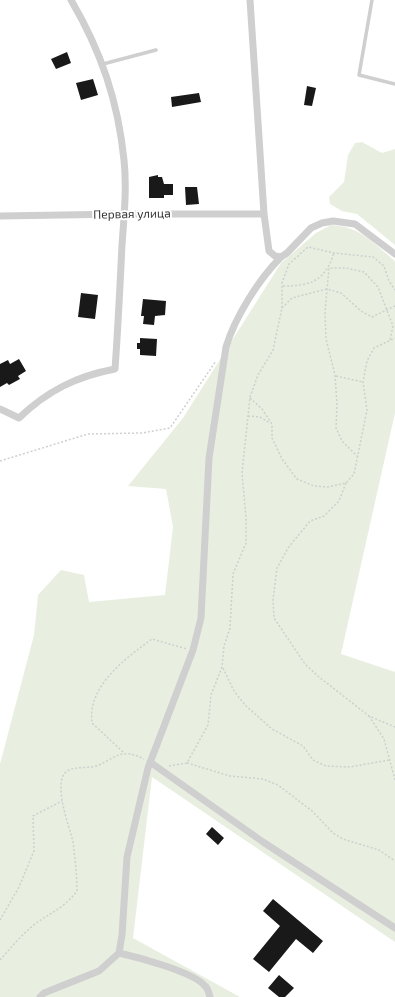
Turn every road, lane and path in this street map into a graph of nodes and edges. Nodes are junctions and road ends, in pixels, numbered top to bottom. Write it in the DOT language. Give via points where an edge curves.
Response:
graph roads {
  1 [pos="71,0"];
  2 [pos="250,0"];
  3 [pos="372,0"];
  4 [pos="156,50"];
  5 [pos="102,64"];
  6 [pos="395,84"];
  7 [pos="124,214"];
  8 [pos="264,214"];
  9 [pos="0,216"];
  10 [pos="334,253"];
  11 [pos="395,254"];
  12 [pos="281,257"];
  13 [pos="330,268"];
  14 [pos="282,286"];
  15 [pos="327,289"];
  16 [pos="395,306"];
  17 [pos="282,308"];
  18 [pos="386,310"];
  19 [pos="395,338"];
  20 [pos="390,340"];
  21 [pos="218,360"];
  22 [pos="335,376"];
  23 [pos="363,382"];
  24 [pos="250,398"];
  25 [pos="0,409"];
  26 [pos="248,416"];
  27 [pos="272,424"];
  28 [pos="358,458"];
  29 [pos="0,461"];
  30 [pos="346,484"];
  31 [pos="193,650"];
  32 [pos="222,667"];
  33 [pos="369,716"];
  34 [pos="395,727"];
  35 [pos="123,752"];
  36 [pos="389,760"];
  37 [pos="150,762"];
  38 [pos="187,763"];
  39 [pos="395,780"];
  40 [pos="62,801"];
  41 [pos="395,861"];
  42 [pos="0,920"];
  43 [pos="395,928"];
  44 [pos="119,953"];
  45 [pos="40,997"];
  46 [pos="210,997"];
  1 -- 5 [label="street" via="88,30"];
  2 -- 8 [label="street"];
  3 -- 6 [label="lane" via="359,75"];
  4 -- 5 [label="lane"];
  5 -- 7 [label="street" via="114,102 124,161"];
  7 -- 8 [label="street, Первая улица"];
  7 -- 9 [label="street, Первая улица"];
  7 -- 25 [label="street" via="115,369 91,374 64,385 36,403 20,418"];
  8 -- 12 [label="street" via="269,251"];
  10 -- 13 [label="path"];
  11 -- 12 [label="street" via="355,224 333,221 311,228"];
  12 -- 31 [label="street" via="271,267 251,298 231,331 226,347 209,458 201,618"];
  13 -- 14 [label="path" via="318,279 300,286"];
  13 -- 15 [label="path"];
  13 -- 18 [label="path" via="364,272 378,287"];
  15 -- 17 [label="path" via="292,298"];
  15 -- 18 [label="path" via="341,293 372,317"];
  15 -- 22 [label="path" via="326,339"];
  16 -- 18 [label="path"];
  18 -- 20 [label="path" via="393,326"];
  19 -- 20 [label="path"];
  20 -- 23 [label="path" via="374,348 367,362"];
  21 -- 29 [label="path" via="170,428 142,433 88,434"];
  22 -- 23 [label="path"];
  22 -- 28 [label="path" via="338,404 336,428 342,441"];
  23 -- 28 [label="path" via="367,410"];
  24 -- 27 [label="path" via="262,409"];
  26 -- 27 [label="path" via="260,417"];
  27 -- 30 [label="path" via="272,438 282,459 297,479 314,486"];
  28 -- 30 [label="path" via="354,474"];
  30 -- 33 [label="path" via="339,500 324,516 310,522 288,548 277,568 273,600 274,618 318,678"];
  31 -- 35 [label="path" via="152,639 123,660 100,688 90,713 92,723"];
  31 -- 37 [label="street"];
  32 -- 36 [label="path" via="234,691 245,705 272,729 303,746 313,760 326,766 350,767"];
  33 -- 34 [label="path"];
  33 -- 36 [label="path" via="384,739"];
  36 -- 39 [label="path"];
  37 -- 43 [label="street" via="262,842"];
  37 -- 44 [label="street" via="127,857"];
  38 -- 41 [label="path" via="230,776 263,779 278,785 312,810 343,840 379,850"];
  40 -- 42 [label="path" via="33,816 34,851 19,887"];
  44 -- 45 [label="street" via="99,971 44,993"];
  44 -- 46 [label="street" via="148,959 197,980 206,986"];
}
